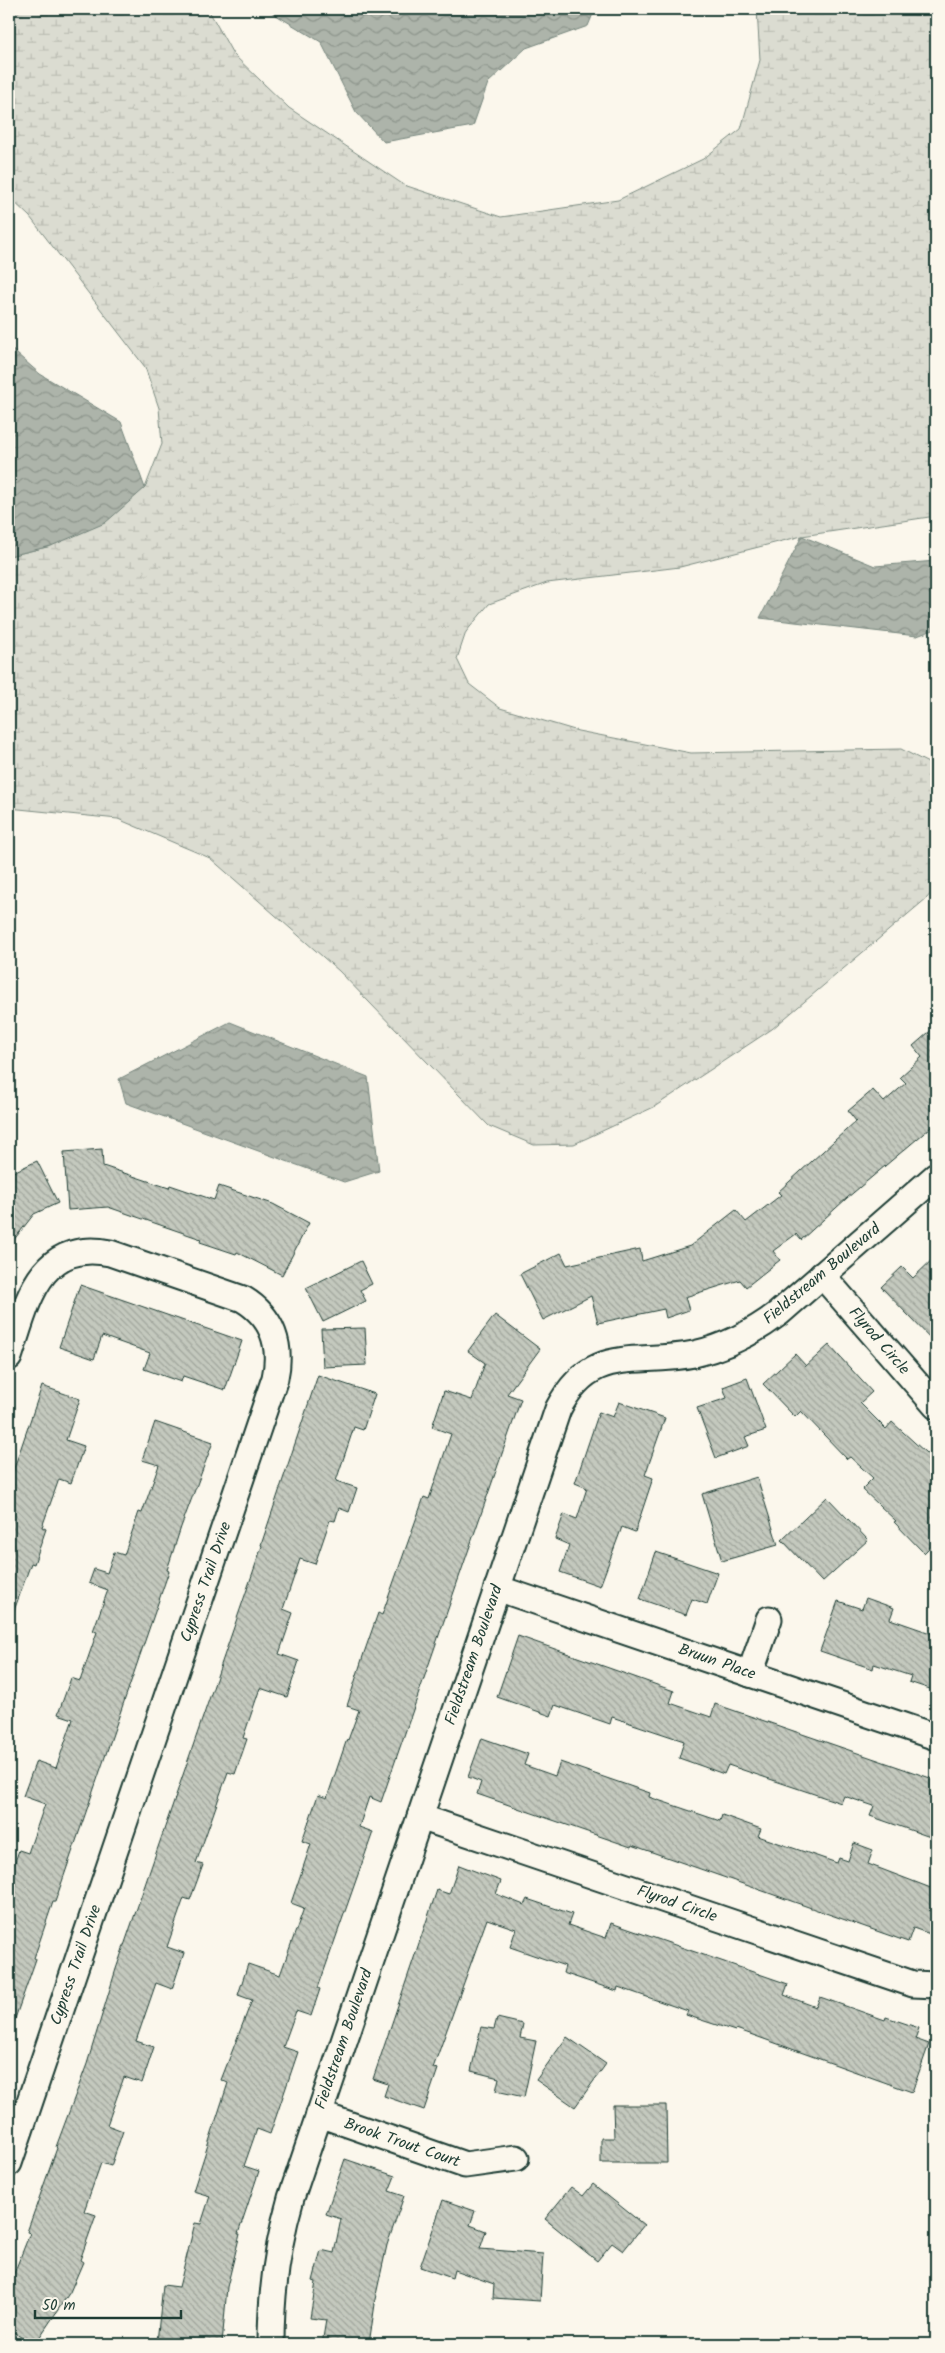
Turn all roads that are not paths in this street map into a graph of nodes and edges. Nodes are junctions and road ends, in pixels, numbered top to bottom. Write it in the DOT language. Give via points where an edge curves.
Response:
graph roads {
  1 [pos="936,1176"];
  2 [pos="822,1275"];
  3 [pos="9,1357"];
  4 [pos="936,1406"];
  5 [pos="497,1588"];
  6 [pos="769,1619"];
  7 [pos="750,1674"];
  8 [pos="936,1737"];
  9 [pos="420,1817"];
  10 [pos="936,1985"];
  11 [pos="319,2114"];
  12 [pos="516,2158"];
  13 [pos="9,2163"];
  14 [pos="271,2344"];
  1 -- 2 [label="street, Fieldstream Boulevard"];
  2 -- 4 [label="street, Flyrod Circle"];
  2 -- 5 [label="street, Fieldstream Boulevard" via="779,1313 740,1337 689,1354 613,1361 582,1376 558,1408"];
  3 -- 13 [label="street, Cypress Trail Drive" via="33,1288 43,1273 61,1258 90,1251 110,1253 244,1300 258,1309 267,1321 276,1339 278,1356 275,1378"];
  5 -- 7 [label="street, Bruun Place"];
  5 -- 9 [label="street, Fieldstream Boulevard"];
  6 -- 7 [label="street"];
  7 -- 8 [label="street, Bruun Place"];
  9 -- 10 [label="street, Flyrod Circle" via="913,1984"];
  9 -- 11 [label="street, Fieldstream Boulevard"];
  11 -- 12 [label="street, Brook Trout Court" via="465,2165"];
  11 -- 14 [label="street, Fieldstream Boulevard" via="281,2234 272,2302"];
}
